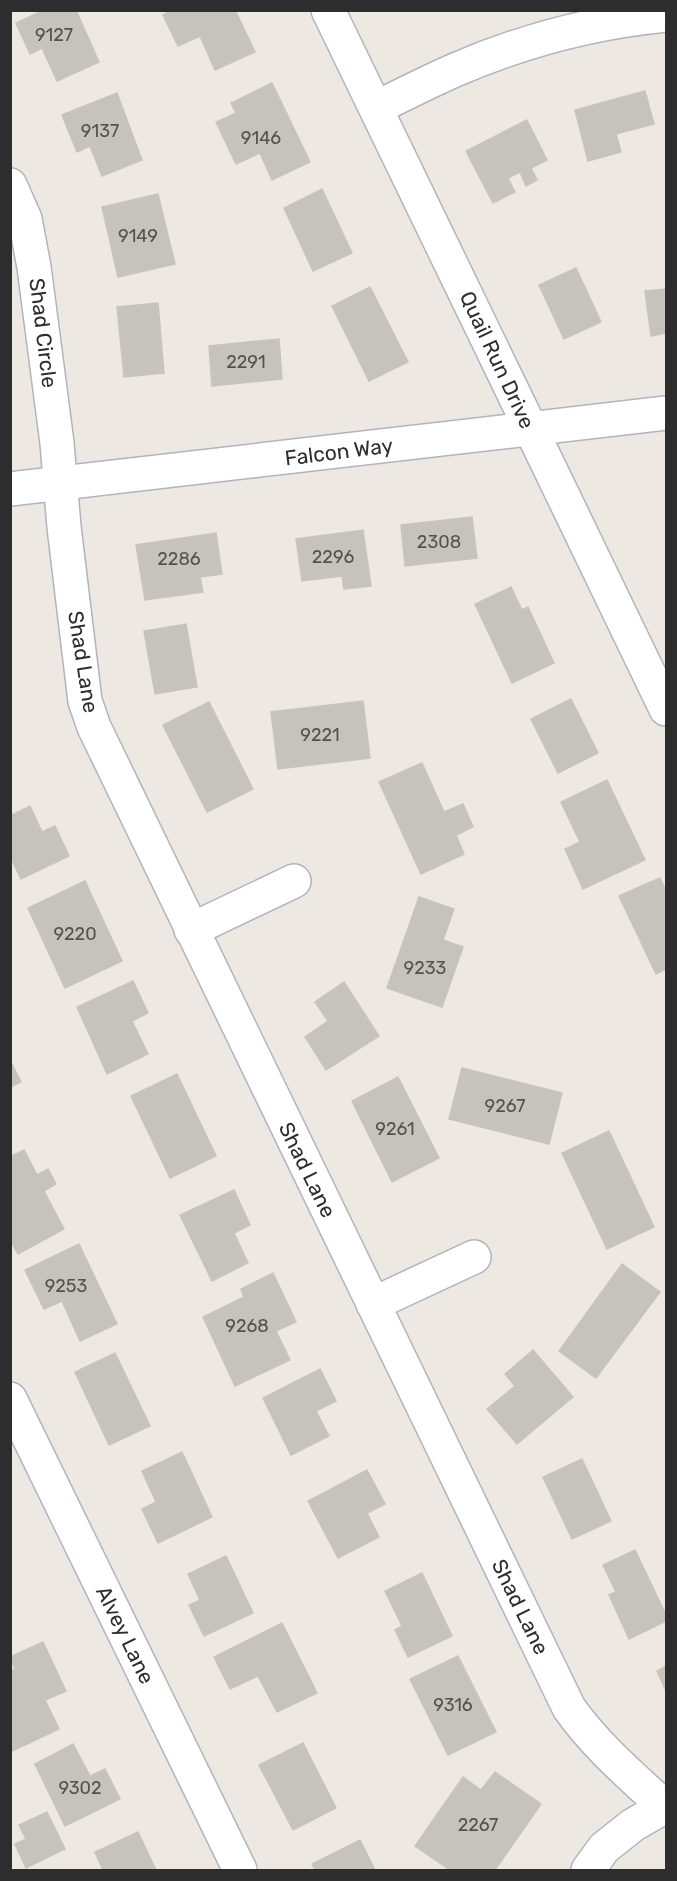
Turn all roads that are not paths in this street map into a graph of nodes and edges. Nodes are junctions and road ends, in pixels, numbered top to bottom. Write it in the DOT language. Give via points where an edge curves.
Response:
graph roads {
  1 [pos="328,10"];
  2 [pos="666,15"];
  3 [pos="376,108"];
  4 [pos="10,185"];
  5 [pos="666,413"];
  6 [pos="531,429"];
  7 [pos="61,484"];
  8 [pos="10,489"];
  9 [pos="666,709"];
  10 [pos="294,881"];
  11 [pos="191,930"];
  12 [pos="474,1257"];
  13 [pos="373,1304"];
  14 [pos="10,1399"];
  15 [pos="666,1806"];
  16 [pos="240,1870"];
  17 [pos="588,1870"];
  1 -- 3 [label="street, Quail Run Drive"];
  2 -- 3 [label="street" via="573,30 513,48 455,70"];
  3 -- 6 [label="street, Quail Run Drive"];
  4 -- 7 [label="street, Shad Circle" via="25,219 34,267"];
  5 -- 6 [label="street, Falcon Way"];
  6 -- 7 [label="street, Falcon Way"];
  6 -- 9 [label="street, Quail Run Drive"];
  7 -- 8 [label="street, Falcon Way"];
  7 -- 11 [label="street, Shad Lane" via="85,701 106,754"];
  10 -- 11 [label="street"];
  11 -- 13 [label="street, Shad Lane"];
  12 -- 13 [label="street"];
  13 -- 15 [label="street, Shad Lane" via="570,1708 601,1747"];
  14 -- 16 [label="street, Alvey Lane"];
  15 -- 17 [label="street" via="633,1824 604,1848"];
}
